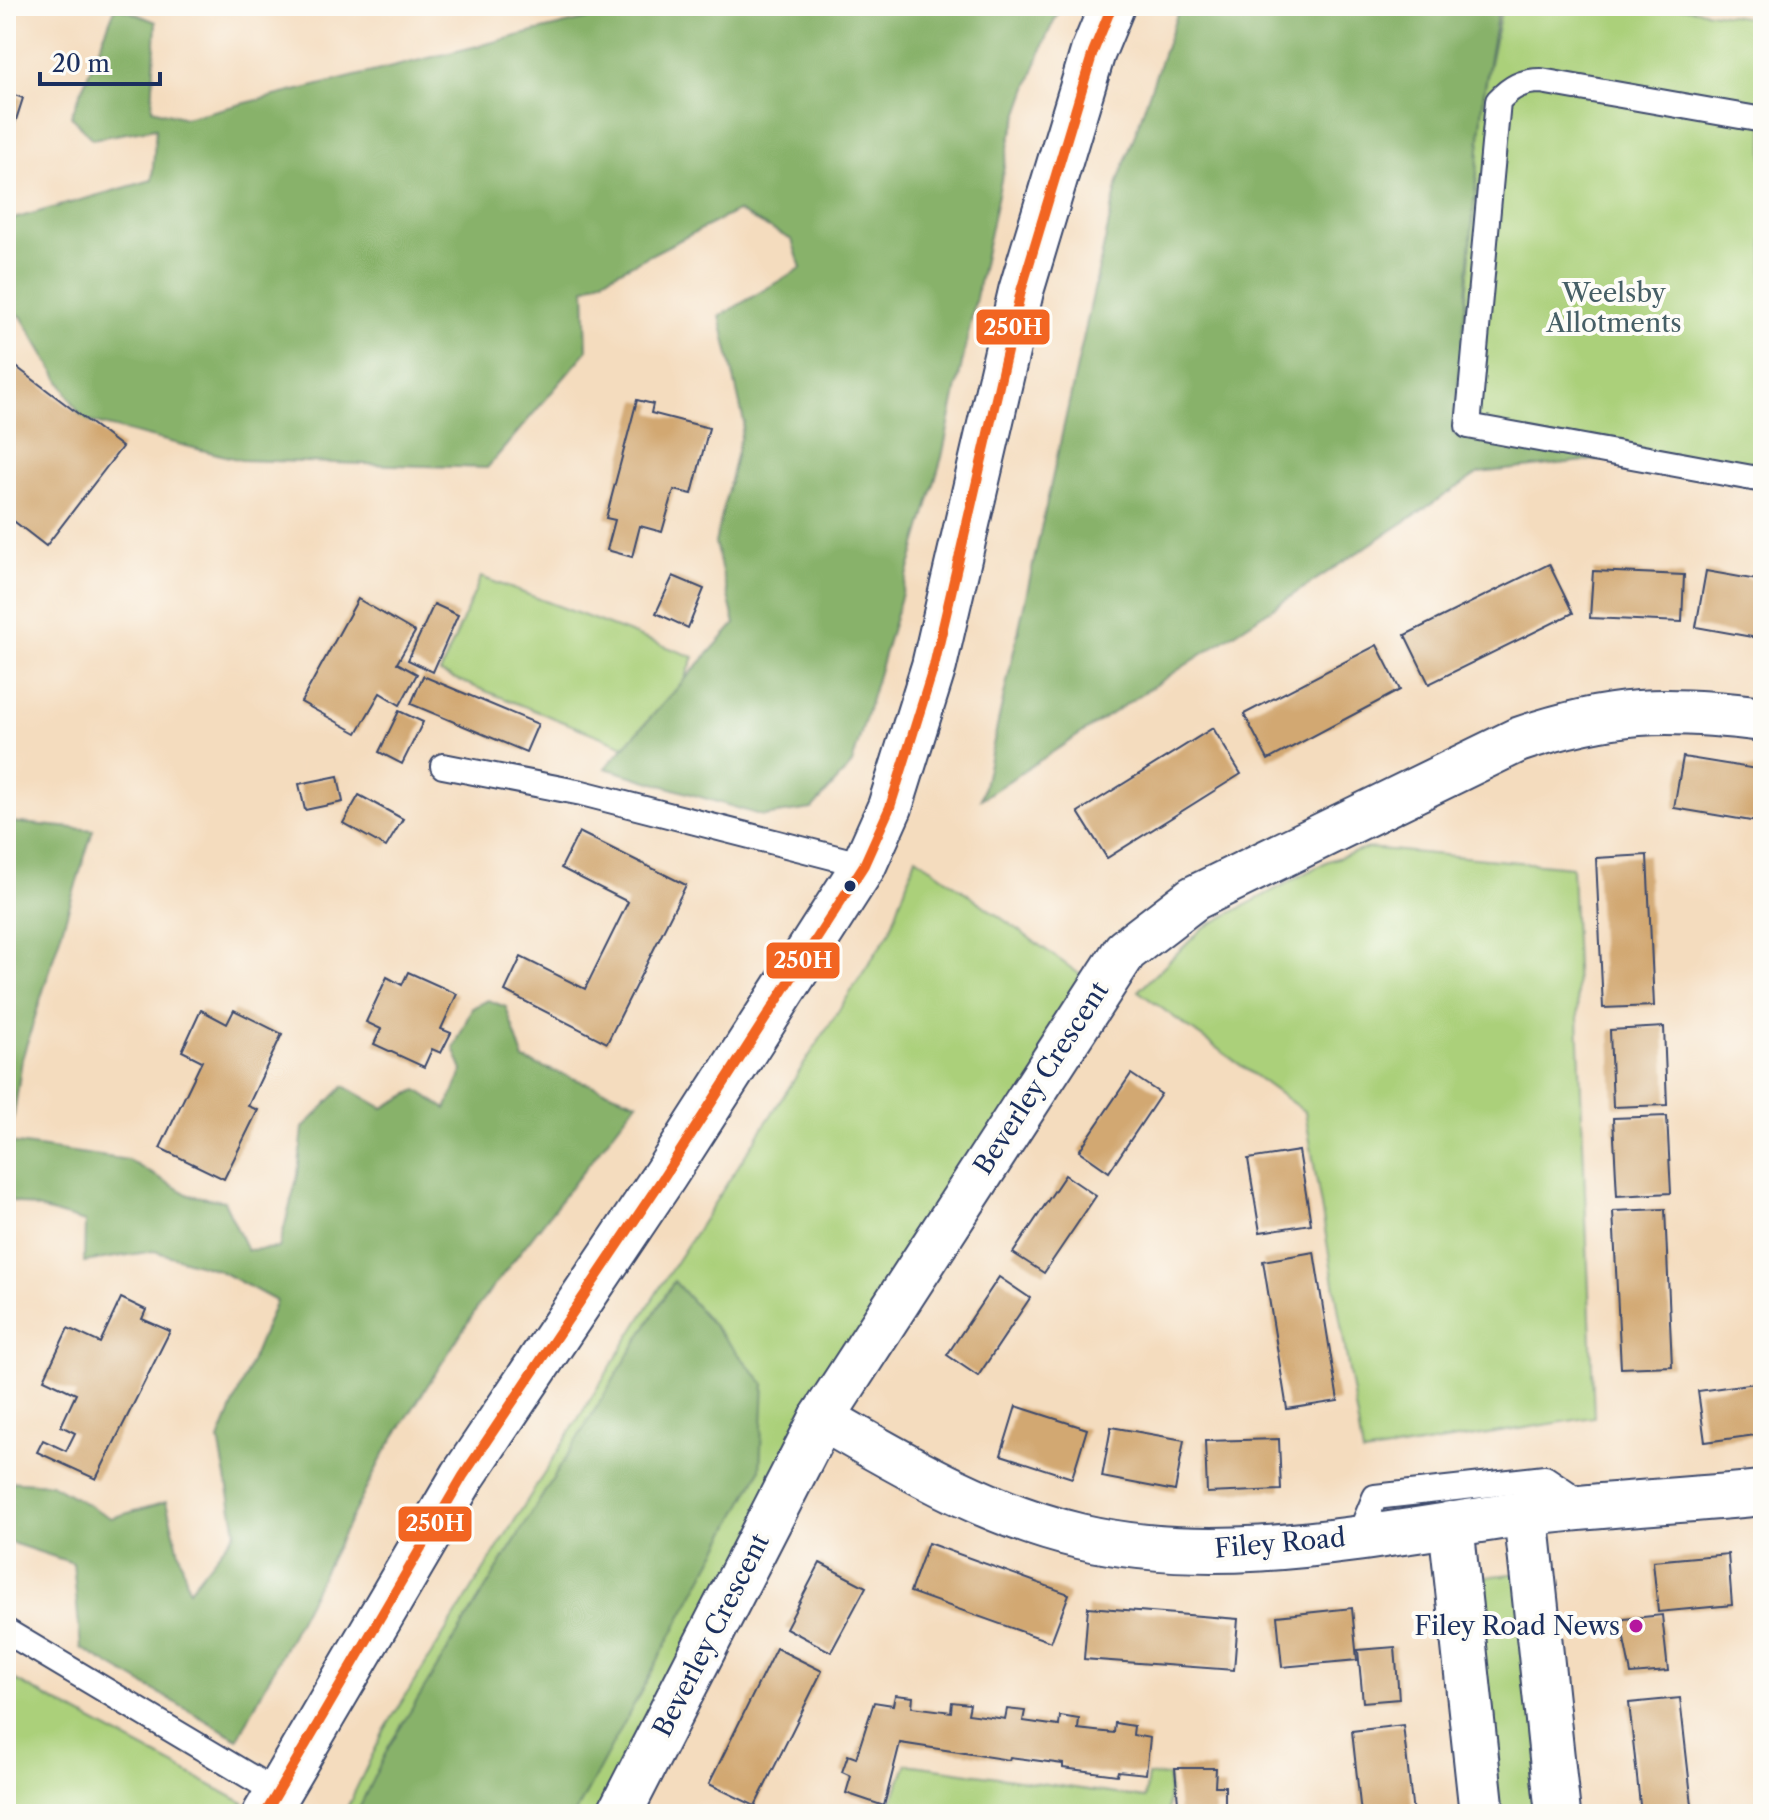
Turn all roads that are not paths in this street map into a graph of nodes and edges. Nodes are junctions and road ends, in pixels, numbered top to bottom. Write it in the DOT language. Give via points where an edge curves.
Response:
graph roads {
  1 [pos="1112,6"];
  2 [pos="1763,113"];
  3 [pos="1763,480"];
  4 [pos="1763,719"];
  5 [pos="443,766"];
  6 [pos="864,865"];
  7 [pos="822,1418"];
  8 [pos="1762,1500"];
  9 [pos="1590,1508"];
  10 [pos="1526,1514"];
  11 [pos="1451,1524"];
  12 [pos="1359,1536"];
  13 [pos="6,1631"];
  14 [pos="271,1803"];
  15 [pos="619,1814"];
  16 [pos="1482,1814"];
  17 [pos="1558,1814"];
  1 -- 6 [label="street" via="1093,52 1021,291 934,666 890,807"];
  2 -- 3 [label="lane" via="1541,81 1525,81 1498,101 1468,426"];
  4 -- 7 [label="street, Beverley Crescent" via="1624,712 1570,722 1518,740 1194,898 1125,951"];
  5 -- 6 [label="lane" via="582,793"];
  6 -- 14 [label="street" via="463,1476"];
  7 -- 12 [label="street, Filey Road" via="943,1488 1079,1536 1159,1548 1238,1551"];
  7 -- 15 [label="street, Beverley Crescent"];
  8 -- 9 [label="street, Filey Road"];
  9 -- 10 [label="street, Filey Road"];
  9 -- 12 [label="lane" via="1545,1478 1375,1497"];
  10 -- 11 [label="street, Filey Road"];
  10 -- 17 [label="street"];
  11 -- 12 [label="street, Filey Road"];
  11 -- 16 [label="street"];
  13 -- 14 [label="lane"];
}
